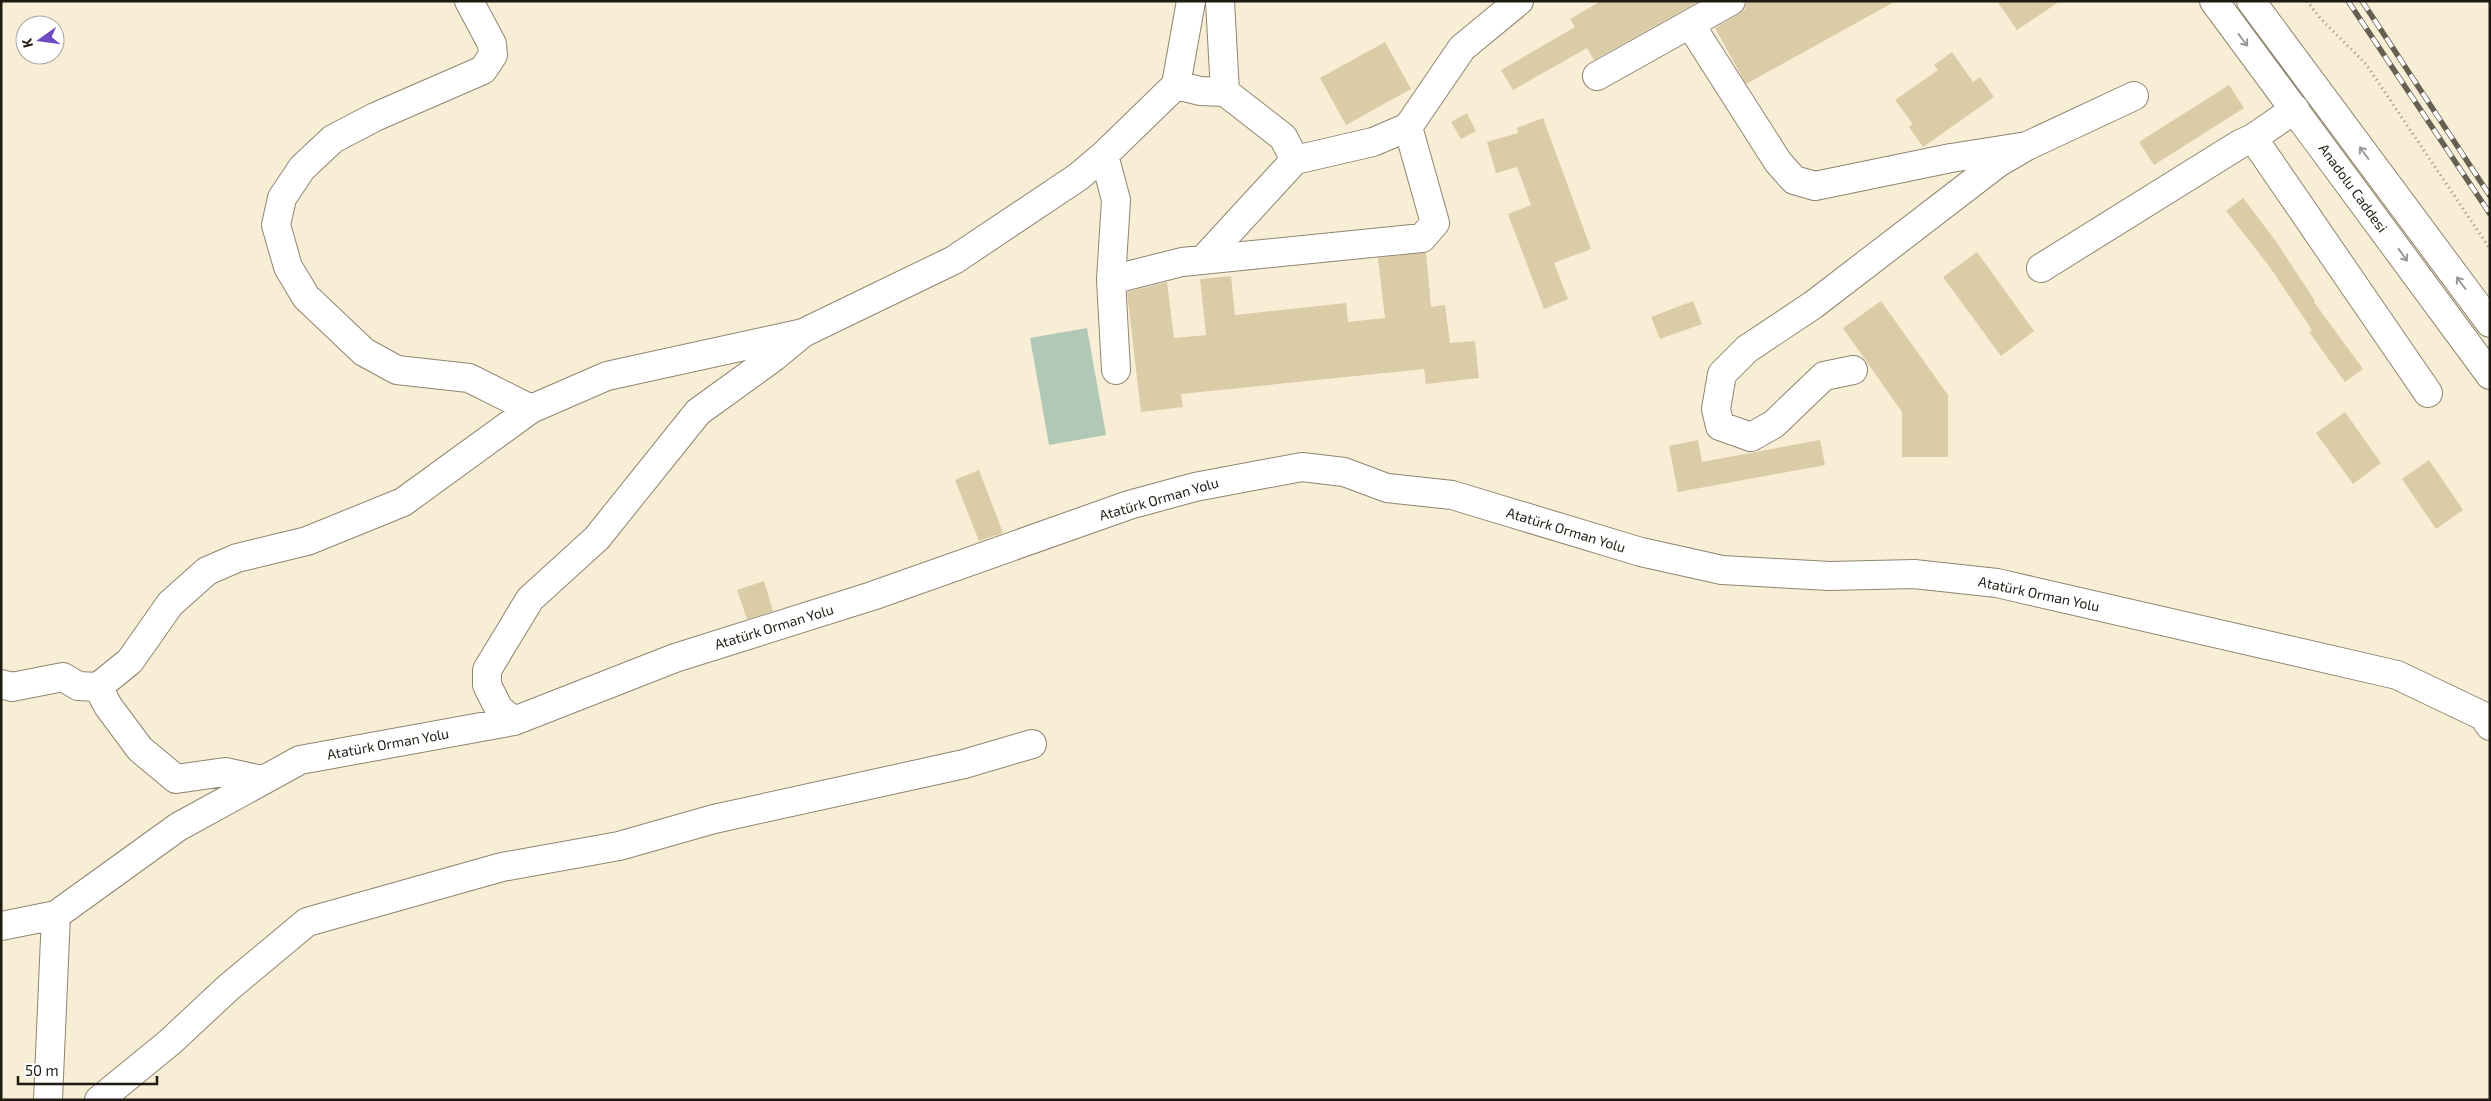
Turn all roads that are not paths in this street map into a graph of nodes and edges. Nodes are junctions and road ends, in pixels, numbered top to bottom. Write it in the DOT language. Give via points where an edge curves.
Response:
graph roads {
  1 [pos="469,1"];
  2 [pos="1191,1"];
  3 [pos="1220,1"];
  4 [pos="1519,1"];
  5 [pos="1732,1"];
  6 [pos="2214,1"];
  7 [pos="2251,1"];
  8 [pos="1690,24"];
  9 [pos="1598,76"];
  10 [pos="1176,85"];
  11 [pos="1225,92"];
  12 [pos="2134,96"];
  13 [pos="2295,110"];
  14 [pos="1408,127"];
  15 [pos="2253,138"];
  16 [pos="2027,146"];
  17 [pos="1104,155"];
  18 [pos="1295,160"];
  19 [pos="1203,260"];
  20 [pos="2041,268"];
  21 [pos="1111,280"];
  22 [pos="2490,323"];
  23 [pos="803,333"];
  24 [pos="1116,370"];
  25 [pos="1853,370"];
  26 [pos="2490,375"];
  27 [pos="2428,393"];
  28 [pos="531,409"];
  29 [pos="1,684"];
  30 [pos="98,687"];
  31 [pos="514,721"];
  32 [pos="2490,726"];
  33 [pos="1032,744"];
  34 [pos="262,780"];
  35 [pos="56,915"];
  36 [pos="1,926"];
  37 [pos="48,1100"];
  38 [pos="99,1100"];
  1 -- 28 [label="main road" via="492,44 493,55 483,70 333,138 302,168 282,198 276,225 288,268 306,298 364,352 397,370 469,378"];
  2 -- 10 [label="main road"];
  3 -- 11 [label="main road"];
  4 -- 14 [label="main road" via="1462,48"];
  5 -- 8 [label="main road"];
  6 -- 13 [label="main road, Anadolu Caddesi, one-way"];
  22 -- 7 [label="main road, Anadolu Caddesi, one-way"];
  8 -- 9 [label="main road"];
  8 -- 16 [label="main road" via="1778,162 1794,180 1815,186"];
  10 -- 11 [label="main road" via="1200,91"];
  10 -- 17 [label="main road"];
  11 -- 18 [label="main road" via="1283,136"];
  12 -- 16 [label="main road"];
  13 -- 15 [label="main road"];
  13 -- 26 [label="main road, Anadolu Caddesi, one-way"];
  14 -- 18 [label="main road" via="1372,142"];
  14 -- 19 [label="main road" via="1435,223 1422,238"];
  15 -- 20 [label="main road"];
  15 -- 27 [label="main road"];
  16 -- 25 [label="main road" via="1998,163 1813,306 1746,349 1722,374 1716,409 1720,426 1751,438 1774,424 1824,376"];
  17 -- 21 [label="main road" via="1116,200"];
  17 -- 23 [label="main road" via="1078,177 954,260"];
  18 -- 19 [label="main road"];
  19 -- 21 [label="main road" via="1182,262"];
  21 -- 24 [label="main road"];
  23 -- 28 [label="main road" via="607,376"];
  23 -- 31 [label="main road" via="698,412 597,538 530,599 487,670 487,686 500,709"];
  28 -- 30 [label="main road" via="403,502 307,541 237,558 207,571 170,604 130,661"];
  29 -- 30 [label="main road" via="12,687 63,678 78,686"];
  30 -- 34 [label="main road" via="108,706 140,748 176,779 225,772"];
  31 -- 32 [label="main road, Atatürk Orman Yolu" via="675,658 872,596 1128,505 1195,487 1302,467 1344,472 1387,488 1452,495 1641,552 1722,570 1829,576 1914,574 1997,583 2397,675 2483,716"];
  31 -- 34 [label="main road, Atatürk Orman Yolu" via="300,760"];
  33 -- 38 [label="main road" via="964,764 714,819 619,846 502,867 307,922"];
  34 -- 35 [label="main road, Atatürk Orman Yolu" via="178,826"];
  35 -- 36 [label="main road"];
  35 -- 37 [label="main road"];
}
